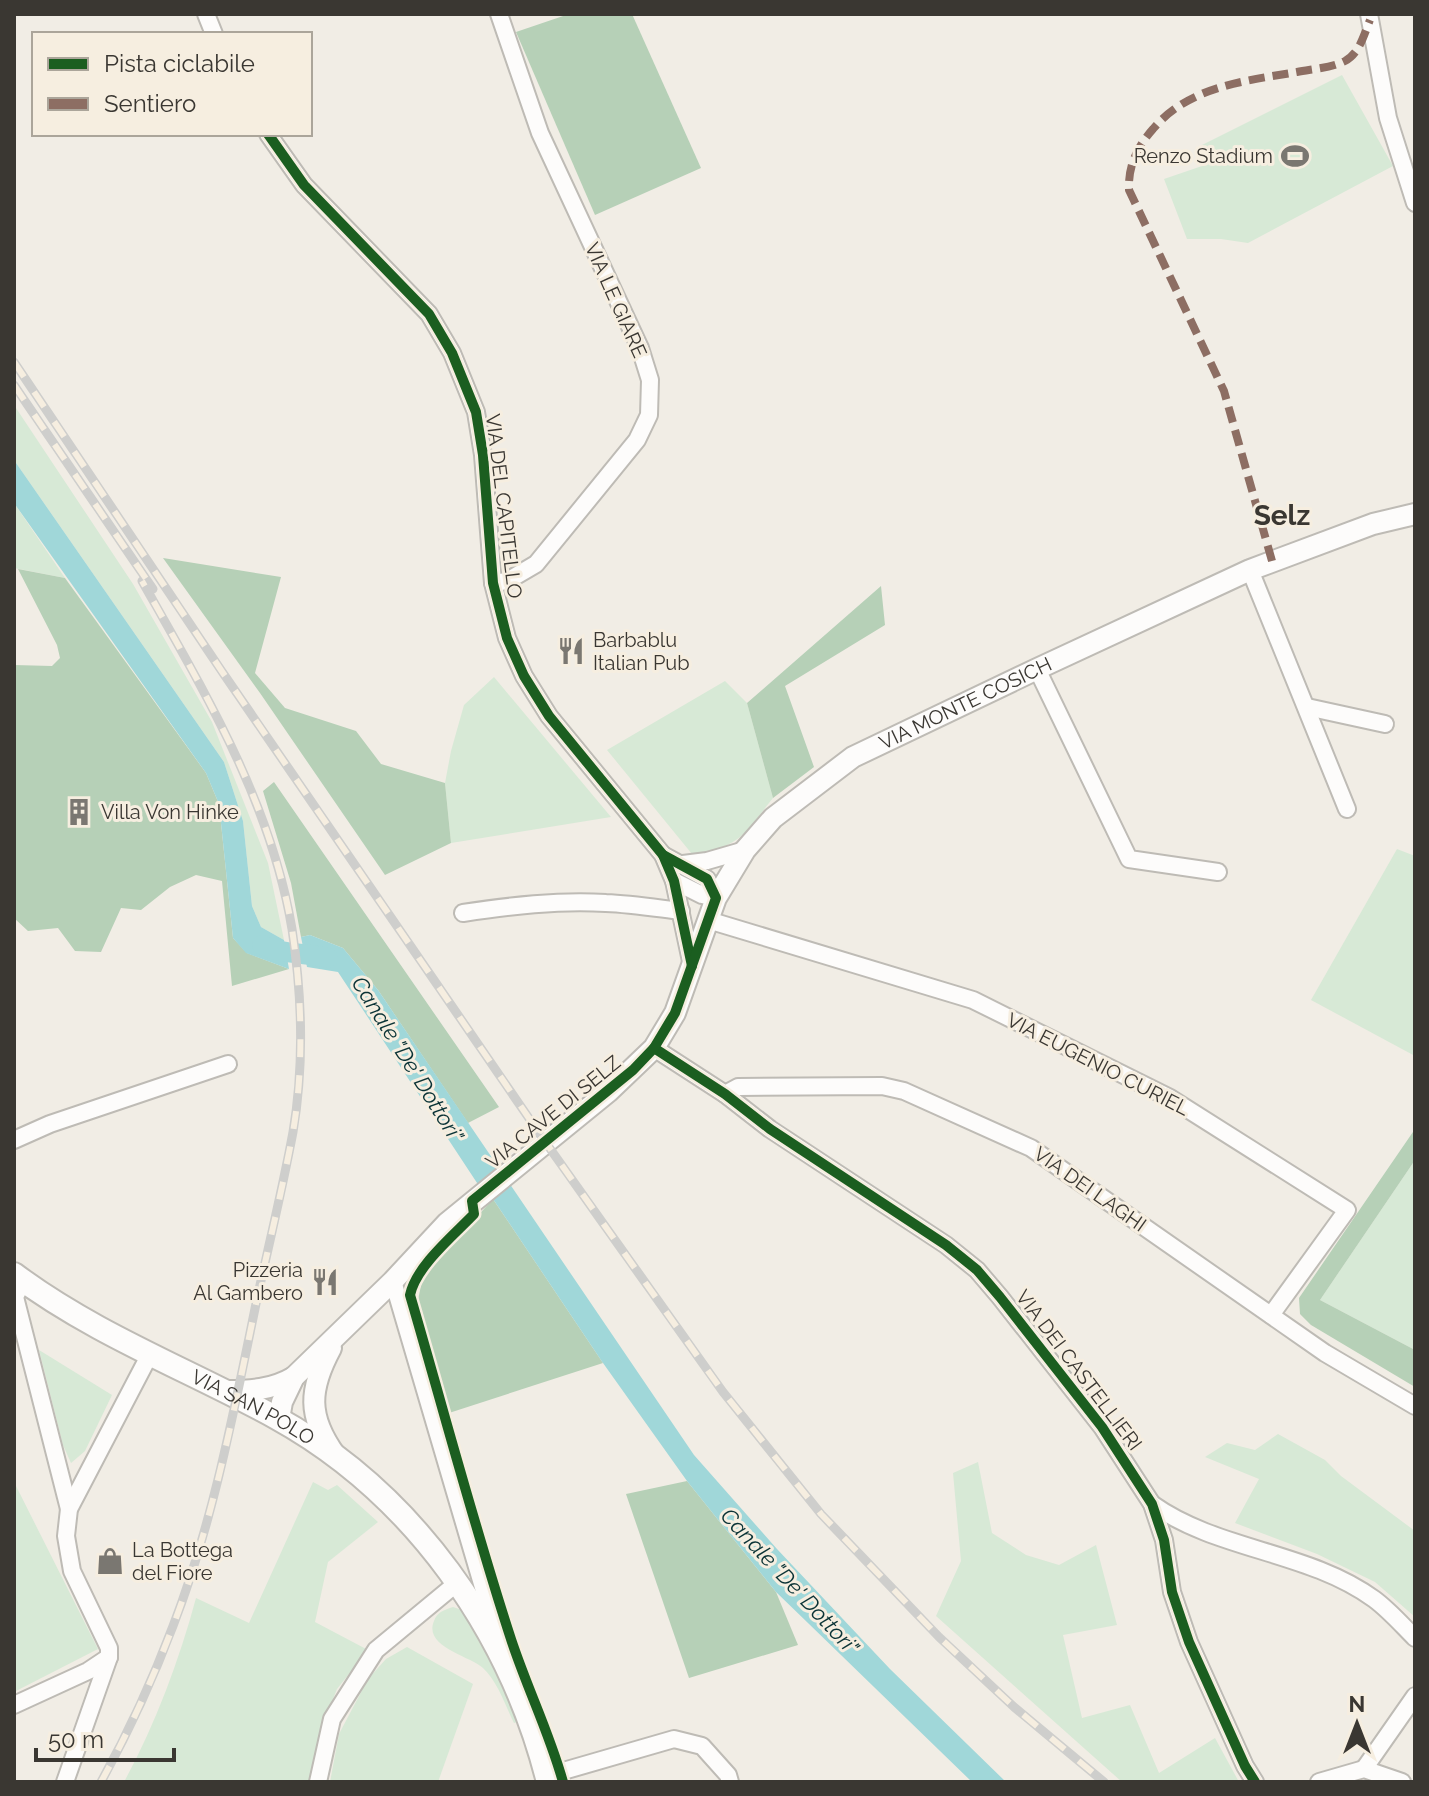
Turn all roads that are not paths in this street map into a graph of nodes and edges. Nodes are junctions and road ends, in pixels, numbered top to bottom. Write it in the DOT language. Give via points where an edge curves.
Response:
graph roads {
  1 [pos="499,14"];
  2 [pos="1369,14"];
  3 [pos="269,136"];
  4 [pos="1412,196"];
  5 [pos="1415,514"];
  6 [pos="1250,570"];
  7 [pos="493,583"];
  8 [pos="1037,669"];
  9 [pos="1307,707"];
  10 [pos="1385,724"];
  11 [pos="1347,809"];
  12 [pos="745,850"];
  13 [pos="663,855"];
  14 [pos="683,864"];
  15 [pos="1218,872"];
  16 [pos="674,881"];
  17 [pos="716,898"];
  18 [pos="681,911"];
  19 [pos="463,913"];
  20 [pos="708,920"];
  21 [pos="692,966"];
  22 [pos="654,1048"];
  23 [pos="228,1064"];
  24 [pos="725,1094"];
  25 [pos="14,1140"];
  26 [pos="18,1278"];
  27 [pos="393,1281"];
  28 [pos="1271,1315"];
  29 [pos="340,1333"];
  30 [pos="150,1354"];
  31 [pos="294,1377"];
  32 [pos="313,1389"];
  33 [pos="225,1391"];
  34 [pos="1415,1406"];
  35 [pos="279,1419"];
  36 [pos="335,1455"];
  37 [pos="1152,1504"];
  38 [pos="69,1509"];
  39 [pos="457,1583"];
  40 [pos="1415,1638"];
  41 [pos="109,1657"];
  42 [pos="505,1663"];
  43 [pos="1415,1696"];
  44 [pos="14,1705"];
  45 [pos="1364,1769"];
  46 [pos="547,1779"];
  47 [pos="65,1782"];
  48 [pos="318,1782"];
  49 [pos="730,1782"];
  50 [pos="1255,1782"];
  51 [pos="1319,1782"];
  52 [pos="1402,1782"];
  1 -- 7 [label="street, VIA LE GIARE" via="540,133 650,380 649,415 637,440 536,564"];
  2 -- 4 [label="street" via="1388,118"];
  3 -- 7 [label="street, VIA DEL CAPITELLO" via="304,185 429,314 452,353 476,412 481,440"];
  5 -- 6 [label="street, VIA MONTE COSICH" via="1373,524"];
  6 -- 8 [label="street, VIA MONTE COSICH"];
  6 -- 9 [label="street"];
  7 -- 13 [label="street, VIA DEL CAPITELLO" via="507,638 532,689"];
  8 -- 12 [label="street, VIA MONTE COSICH" via="853,757 773,818"];
  8 -- 15 [label="street" via="1129,859"];
  9 -- 10 [label="street"];
  9 -- 11 [label="street"];
  12 -- 14 [label="street"];
  12 -- 17 [label="street, VIA MONTE COSICH"];
  13 -- 14 [label="street, VIA DEL CAPITELLO"];
  13 -- 16 [label="street, VIA DEL CAPITELLO"];
  14 -- 17 [label="street, VIA DEL CAPITELLO" via="707,879"];
  16 -- 17 [label="street"];
  16 -- 18 [label="street, VIA DEL CAPITELLO"];
  17 -- 20 [label="street, VIA MONTE COSICH"];
  18 -- 19 [label="street" via="566,902"];
  18 -- 21 [label="street, VIA DEL CAPITELLO"];
  20 -- 21 [label="street, VIA MONTE COSICH"];
  20 -- 28 [label="street, VIA EUGENIO CURIEL" via="973,1000 1170,1098 1347,1210"];
  21 -- 22 [label="street, VIA MONTE COSICH" via="675,1013"];
  22 -- 24 [label="street, VIA DEI CASTELLIERI"];
  22 -- 27 [label="street, VIA CAVE DI SELZ" via="447,1223"];
  23 -- 25 [label="street"];
  24 -- 28 [label="street, VIA DEI LAGHI" via="738,1087 882,1086 904,1091 1031,1148"];
  24 -- 37 [label="street, VIA DEI CASTELLIERI" via="977,1270 1102,1427"];
  26 -- 30 [label="main road, VIA SAN POLO"];
  26 -- 38 [label="street" via="15,1297"];
  27 -- 29 [label="street, VIA CAVE DI SELZ"];
  27 -- 42 [label="street"];
  28 -- 34 [label="street, VIA DEI LAGHI"];
  29 -- 31 [label="street, VIA CAVE DI SELZ"];
  29 -- 32 [label="street, VIA CAVE DI SELZ"];
  30 -- 33 [label="main road, VIA SAN POLO"];
  30 -- 38 [label="street"];
  31 -- 33 [label="street, VIA CAVE DI SELZ" via="264,1389"];
  31 -- 35 [label="street, VIA CAVE DI SELZ"];
  32 -- 35 [label="street, VIA CAVE DI SELZ"];
  32 -- 36 [label="street" via="319,1428"];
  33 -- 35 [label="main road, VIA SAN POLO"];
  35 -- 36 [label="main road, VIA SAN POLO"];
  36 -- 39 [label="main road, VIA SAN POLO" via="378,1490"];
  37 -- 40 [label="street, VIA DEI CASTELLIERI" via="1196,1529 1336,1578 1374,1599"];
  37 -- 50 [label="street, VIA DEI CASTELLIERI" via="1189,1642"];
  38 -- 41 [label="street" via="66,1536 72,1571"];
  39 -- 42 [label="main road, VIA SAN POLO"];
  39 -- 48 [label="street" via="376,1650 332,1719"];
  41 -- 44 [label="street"];
  41 -- 47 [label="street"];
  42 -- 46 [label="main road, VIA SAN POLO"];
  43 -- 45 [label="street"];
  45 -- 51 [label="street"];
  45 -- 52 [label="street"];
  46 -- 49 [label="street" via="674,1739 702,1746"];
}
